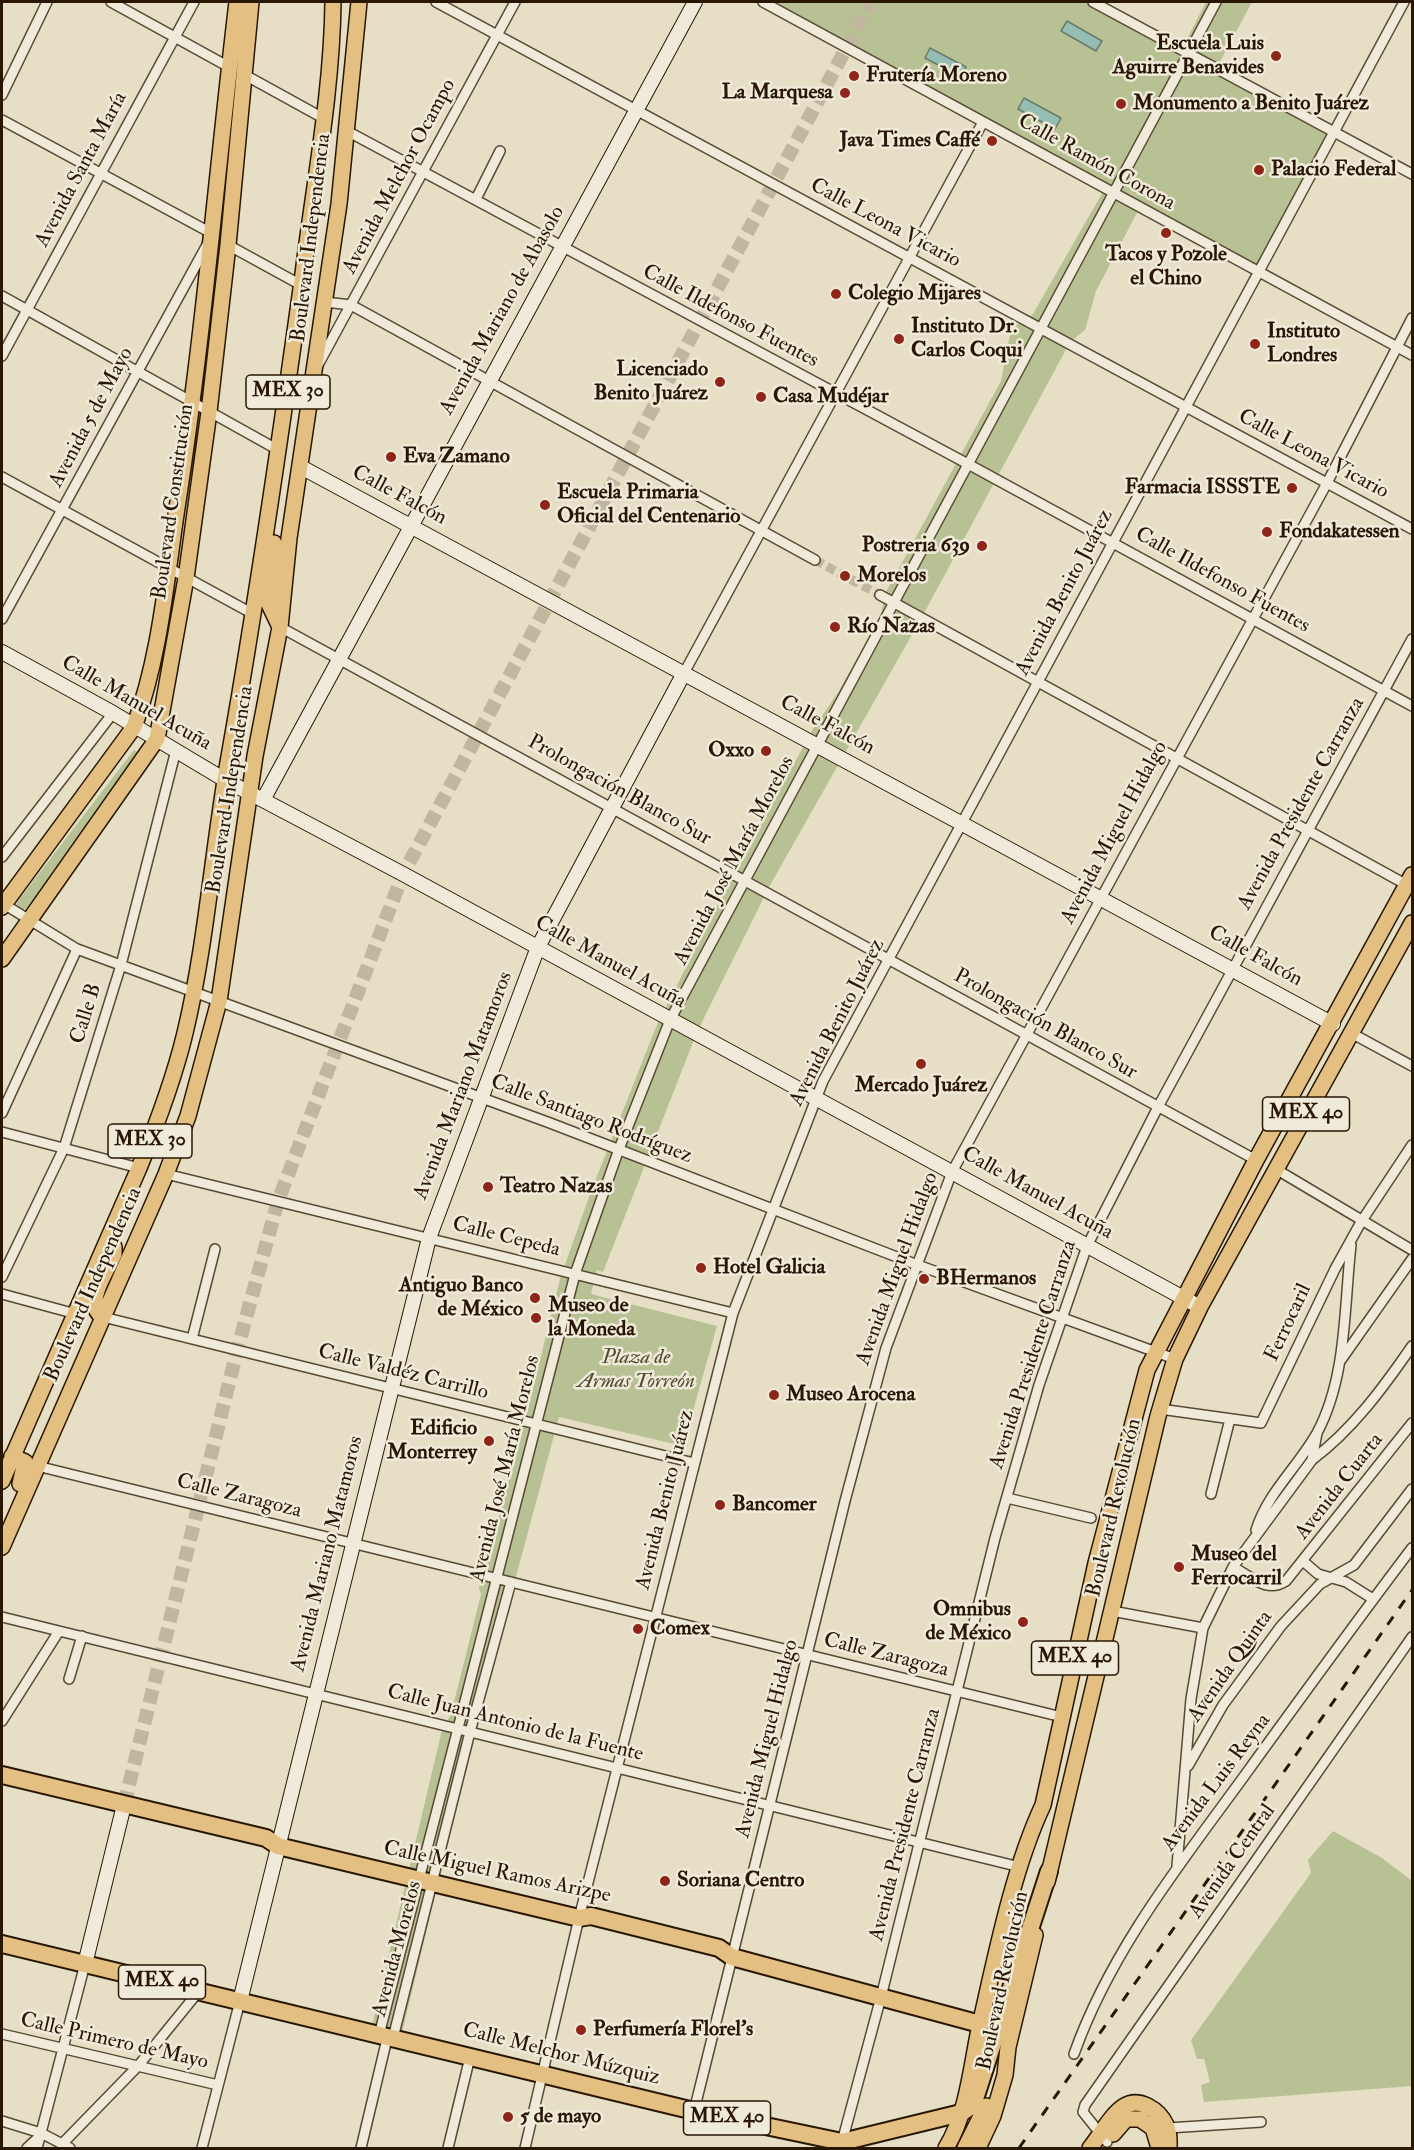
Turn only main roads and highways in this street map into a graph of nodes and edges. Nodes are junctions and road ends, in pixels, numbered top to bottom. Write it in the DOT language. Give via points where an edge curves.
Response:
graph roads {
  1 [pos="237,2"];
  2 [pos="252,2"];
  3 [pos="333,2"];
  4 [pos="359,2"];
  5 [pos="270,519"];
  6 [pos="280,627"];
  7 [pos="1411,883"];
  8 [pos="2,905"];
  9 [pos="1413,923"];
  10 [pos="2,959"];
  11 [pos="108,1239"];
  12 [pos="103,1317"];
  13 [pos="7,1455"];
  14 [pos="2,1481"];
  15 [pos="12,1524"];
  16 [pos="2,1546"];
  17 [pos="2,1775"];
  18 [pos="1043,1805"];
  19 [pos="1049,1871"];
  20 [pos="2,1944"];
  21 [pos="980,2024"];
  22 [pos="1008,2047"];
  23 [pos="983,2050"];
  24 [pos="961,2113"];
  25 [pos="1104,2142"];
  26 [pos="946,2148"];
  27 [pos="965,2148"];
  28 [pos="978,2148"];
  29 [pos="1090,2148"];
  30 [pos="1159,2148"];
  31 [pos="1169,2148"];
  1 -- 8 [label="main road, Boulevard Constitución" via="193,404 146,694 134,726"];
  2 -- 10 [label="main road, Boulevard Constitución" via="209,412 186,578 157,739"];
  3 -- 5 [label="main road, Boulevard Independencia / MEX 30" via="323,118"];
  4 -- 6 [label="main road, Boulevard Independencia / MEX 30" via="347,131"];
  5 -- 6 [label="main road" via="274,562 269,604"];
  5 -- 11 [label="main road, Boulevard Independencia / MEX 30" via="225,780 194,993 174,1072"];
  6 -- 12 [label="main road, Boulevard Independencia / MEX 30" via="257,797 219,1001 188,1116"];
  7 -- 18 [label="main road, MEX 40" via="1256,1160 1147,1370 1096,1563"];
  9 -- 19 [label="main road, Boulevard Revolución / MEX 40" via="1274,1168 1175,1359"];
  11 -- 12 [label="main road" via="114,1254 94,1299"];
  11 -- 13 [label="main road, Boulevard Independencia / MEX 30"];
  12 -- 15 [label="main road, Boulevard Independencia / MEX 30"];
  13 -- 14 [label="main road, Boulevard Independencia / MEX 30"];
  13 -- 15 [label="main road" via="23,1459 26,1467 9,1510"];
  15 -- 16 [label="main road, Boulevard Independencia / MEX 30"];
  17 -- 21 [label="highway, Calle Miguel Ramos Arizpe" via="266,1838 278,1846 427,1882 719,1948 732,1958"];
  18 -- 21 [label="main road, MEX 40" via="1028,1838"];
  18 -- 23 [label="main road"];
  19 -- 22 [label="main road, Boulevard Revolución"];
  19 -- 24 [label="highway, MEX 40" via="978,2095 969,2109"];
  20 -- 24 [label="highway, Calle Melchor Múzquiz / MEX 40" via="386,2038 842,2142"];
  21 -- 24 [label="main road, MEX 40"];
  22 -- 27 [label="main road" via="983,2114"];
  22 -- 28 [label="main road, Boulevard Revolución" via="1000,2093"];
  24 -- 26 [label="main road"];
  25 -- 29 [label="main road"];
  25 -- 30 [label="main road" via="1117,2126 1134,2118 1153,2128"];
  25 -- 31 [label="main road" via="1124,2106 1134,2104 1153,2108 1168,2128"];
}
